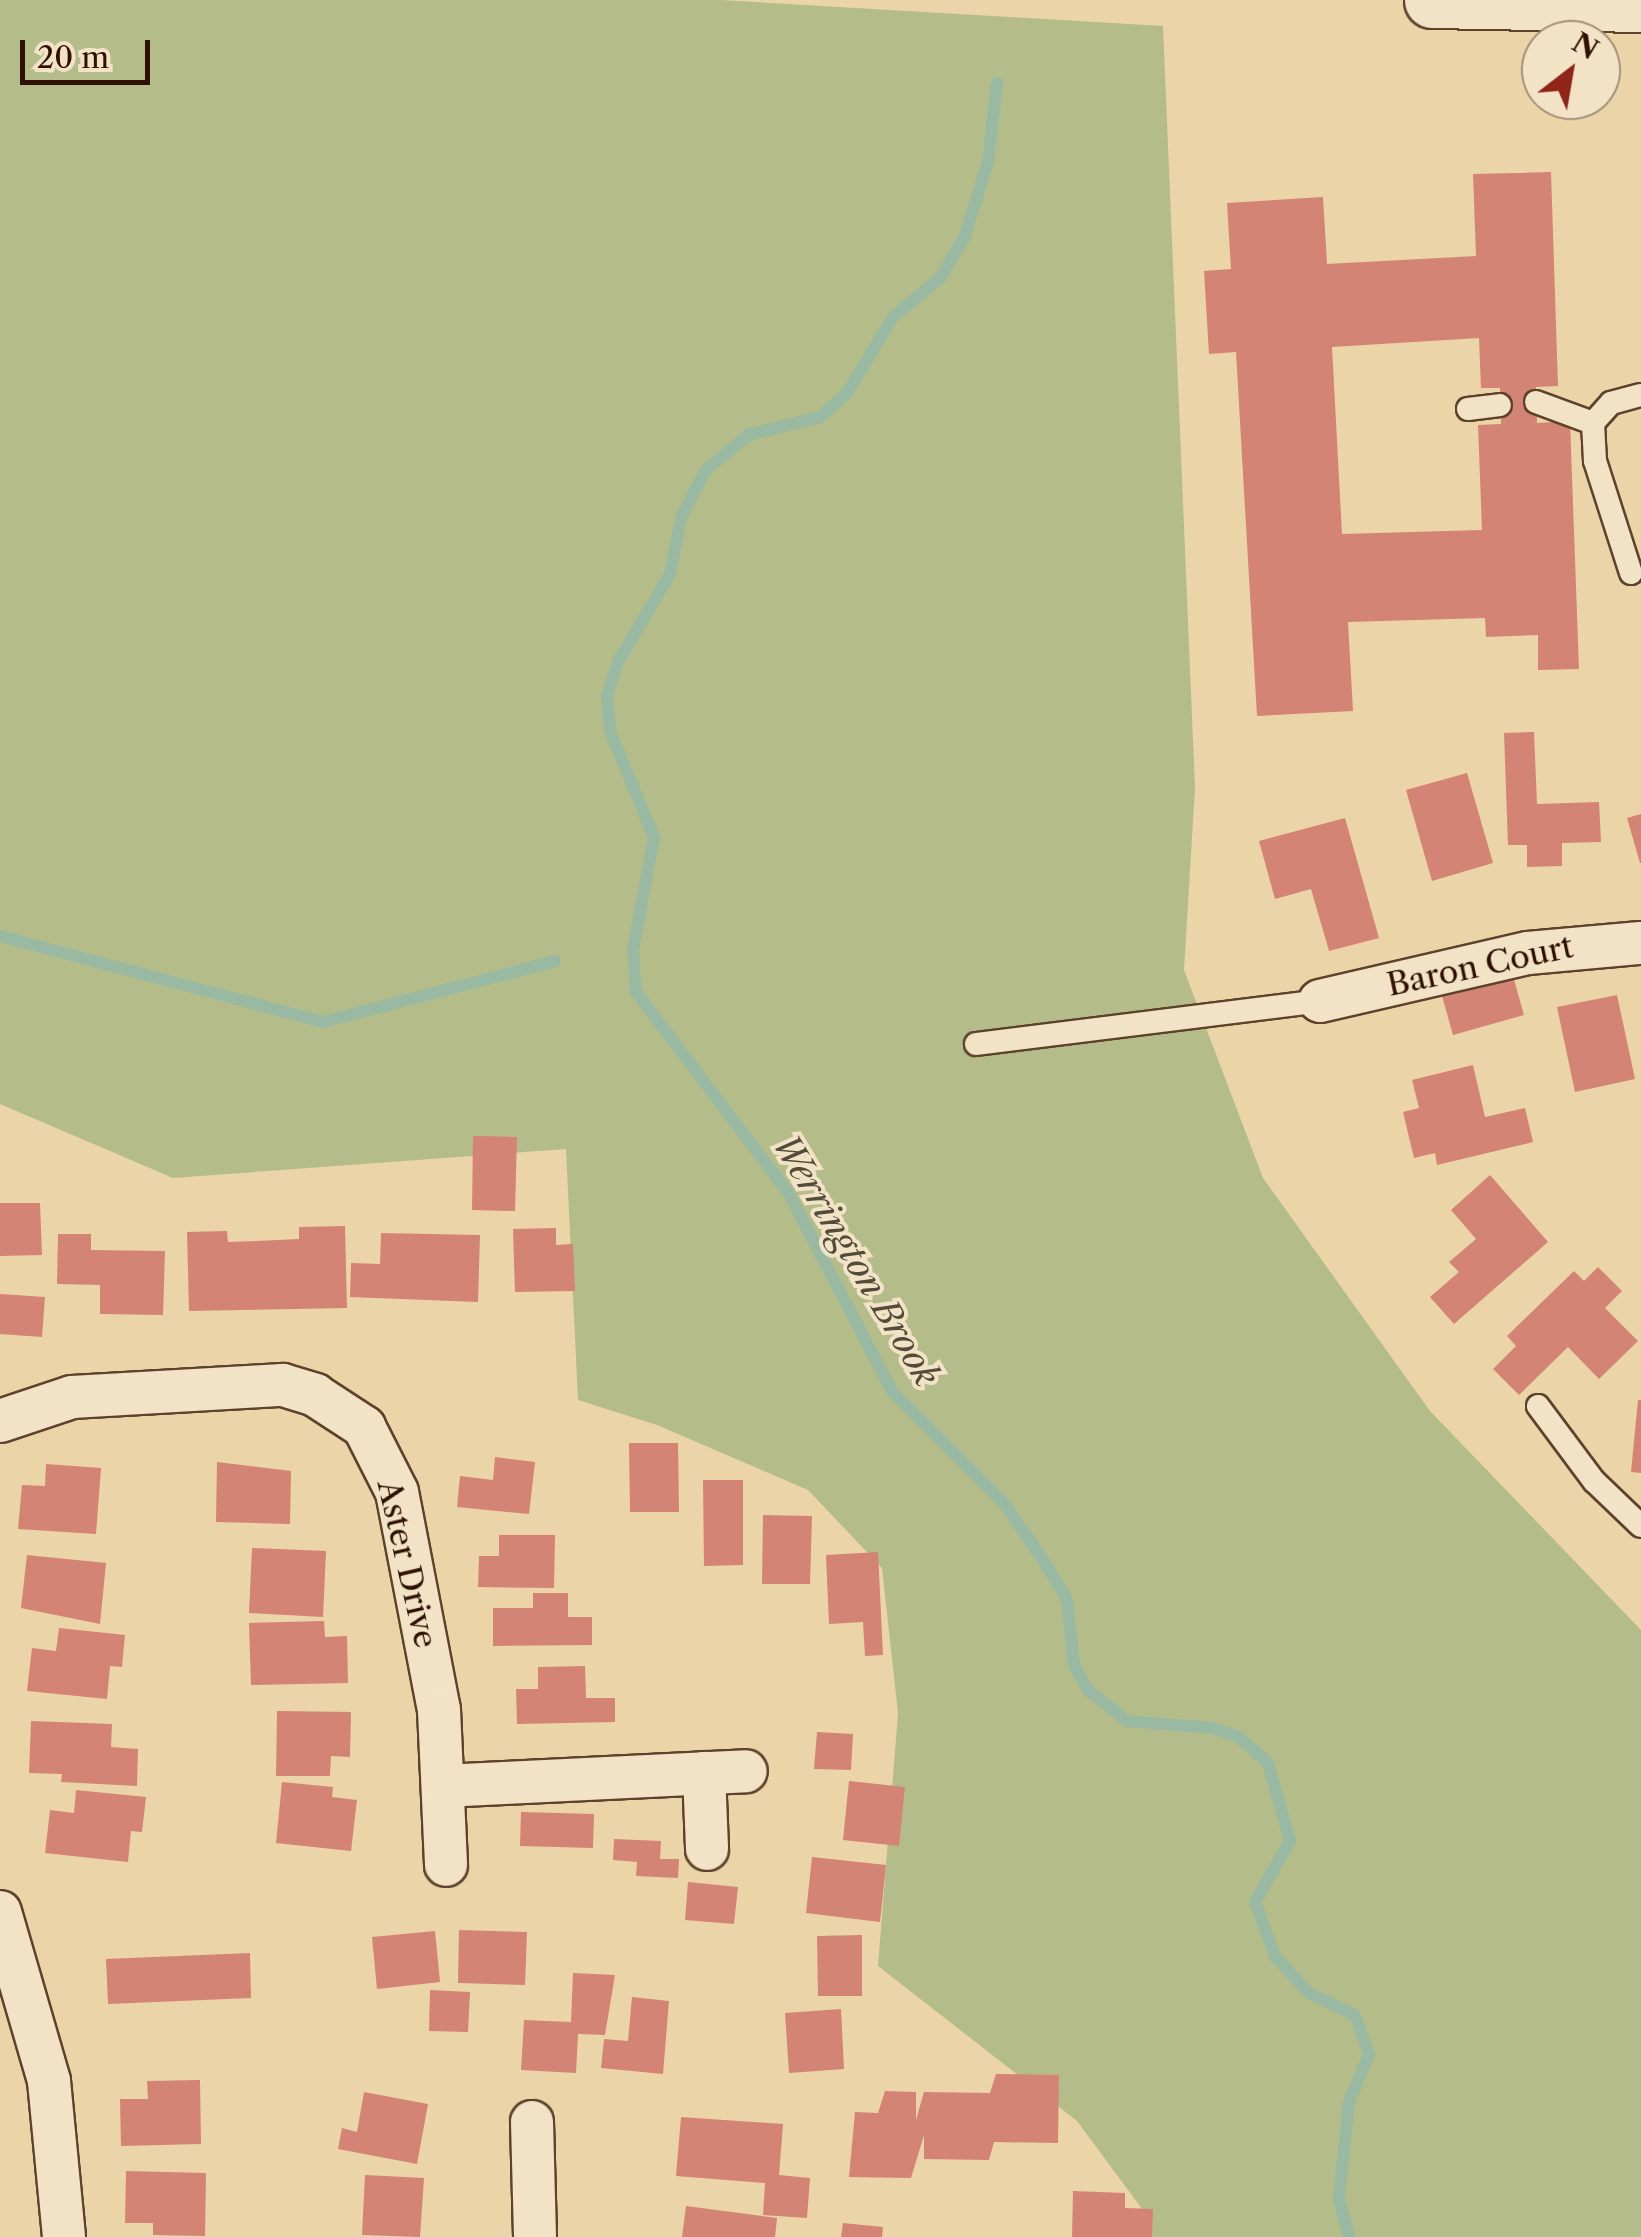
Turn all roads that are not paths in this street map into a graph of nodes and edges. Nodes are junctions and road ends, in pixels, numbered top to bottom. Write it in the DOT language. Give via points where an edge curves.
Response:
graph roads {
  1 [pos="1432,0"];
  2 [pos="1641,4"];
  3 [pos="1641,395"];
  4 [pos="1536,402"];
  5 [pos="1500,405"];
  6 [pos="1468,409"];
  7 [pos="1593,423"];
  8 [pos="1631,573"];
  9 [pos="1641,944"];
  10 [pos="1320,1001"];
  11 [pos="976,1044"];
  12 [pos="1538,1406"];
  13 [pos="0,1421"];
  14 [pos="1641,1526"];
  15 [pos="746,1771"];
  16 [pos="704,1773"];
  17 [pos="443,1786"];
  18 [pos="707,1849"];
  19 [pos="446,1865"];
  20 [pos="0,1912"];
  21 [pos="532,2122"];
  22 [pos="64,2237"];
  23 [pos="535,2237"];
  1 -- 2 [label="street"];
  3 -- 7 [label="lane" via="1610,403"];
  4 -- 7 [label="lane"];
  5 -- 6 [label="lane"];
  7 -- 8 [label="lane" via="1596,461"];
  9 -- 10 [label="street, Baron Court" via="1528,953"];
  10 -- 11 [label="lane"];
  12 -- 14 [label="lane" via="1583,1468"];
  13 -- 17 [label="street, Aster Drive" via="72,1396 283,1385 315,1395 364,1428 396,1492 439,1710"];
  15 -- 16 [label="street"];
  16 -- 17 [label="street"];
  16 -- 18 [label="street"];
  17 -- 19 [label="street, Aster Drive"];
  20 -- 22 [label="street" via="49,2082"];
  21 -- 23 [label="street"];
}
